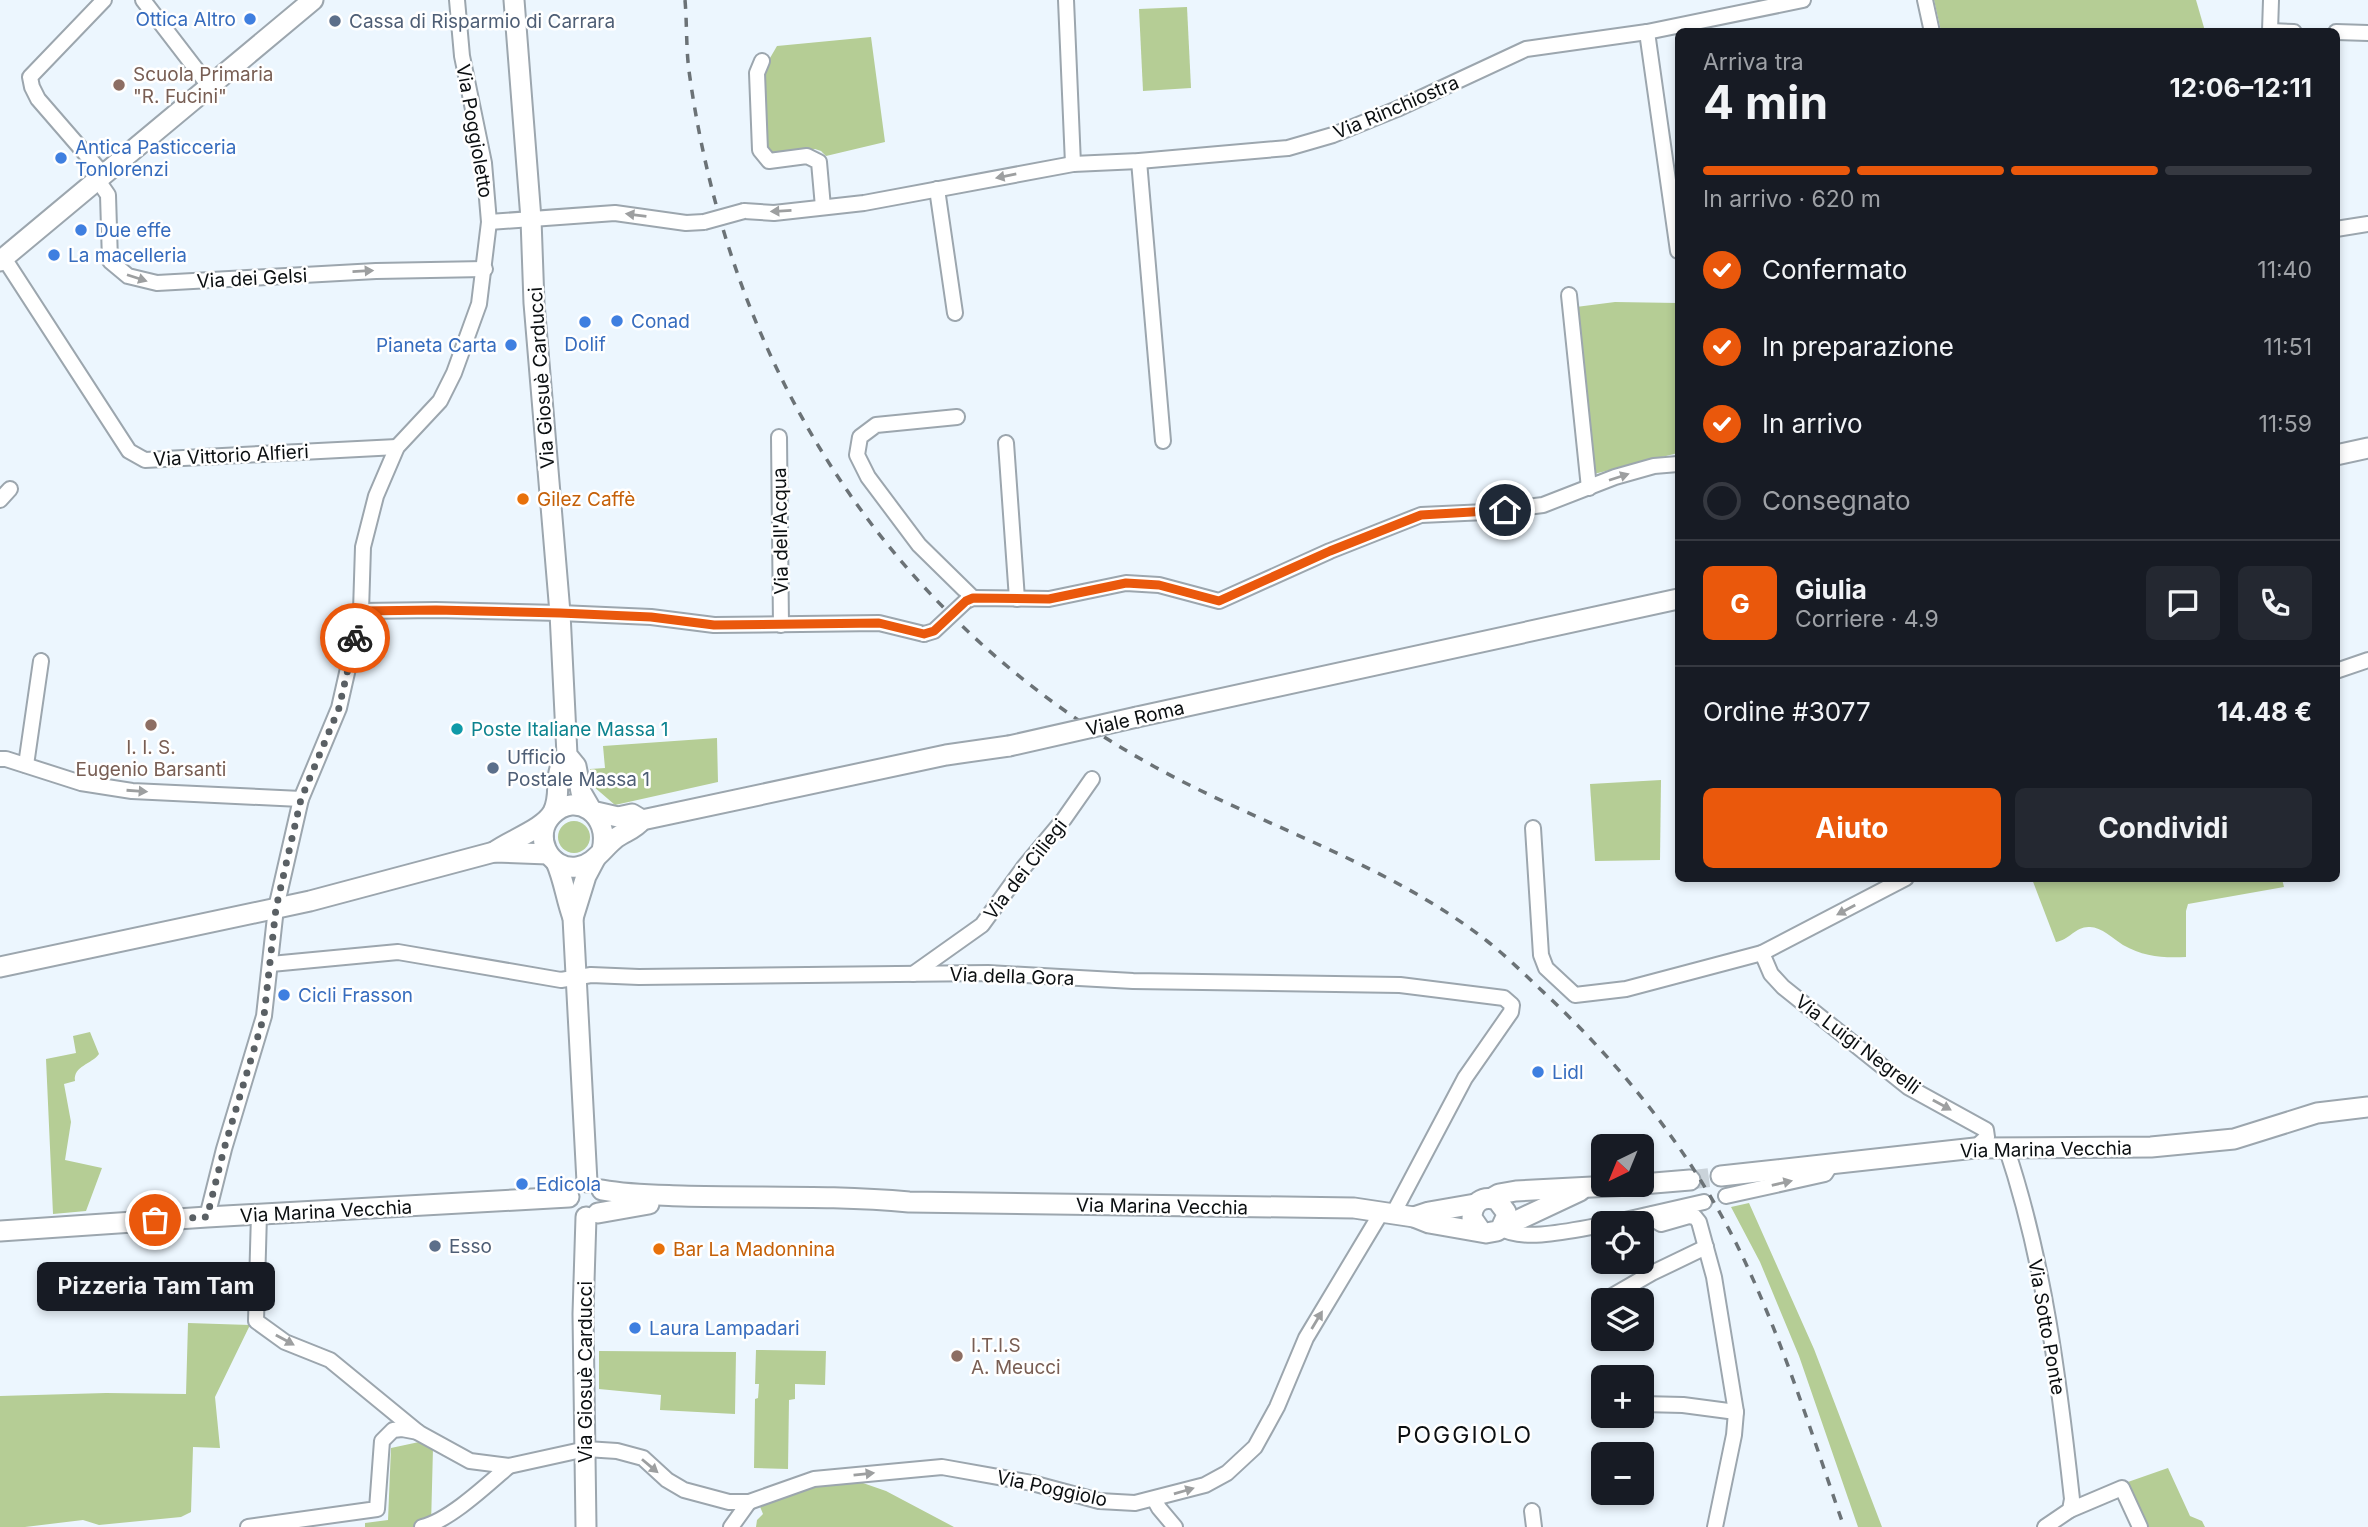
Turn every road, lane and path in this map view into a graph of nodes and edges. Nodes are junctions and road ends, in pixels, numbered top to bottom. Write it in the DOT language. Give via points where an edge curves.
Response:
graph roads {
  1 [pos="104,0"];
  2 [pos="143,0"];
  3 [pos="313,0"];
  4 [pos="457,0"];
  5 [pos="514,0"];
  6 [pos="1066,0"];
  7 [pos="1803,0"];
  8 [pos="1925,0"];
  9 [pos="2271,0"];
  10 [pos="1931,28"];
  11 [pos="2269,28"];
  12 [pos="1647,32"];
  13 [pos="2340,32"];
  14 [pos="2368,33"];
  15 [pos="762,61"];
  16 [pos="209,86"];
  17 [pos="1139,161"];
  18 [pos="1073,164"];
  19 [pos="100,177"];
  20 [pos="937,189"];
  21 [pos="823,207"];
  22 [pos="531,219"];
  23 [pos="489,222"];
  24 [pos="2368,224"];
  25 [pos="2340,228"];
  26 [pos="1675,230"];
  27 [pos="2,259"];
  28 [pos="485,269"];
  29 [pos="1569,295"];
  30 [pos="956,313"];
  31 [pos="957,417"];
  32 [pos="779,438"];
  33 [pos="1163,441"];
  34 [pos="1006,443"];
  35 [pos="397,447"];
  36 [pos="2368,448"];
  37 [pos="2340,454"];
  38 [pos="1675,464"];
  39 [pos="1589,488"];
  40 [pos="970,599"];
  41 [pos="1017,599"];
  42 [pos="1675,599"];
  43 [pos="361,611"];
  44 [pos="560,613"];
  45 [pos="781,625"];
  46 [pos="2368,660"];
  47 [pos="41,661"];
  48 [pos="2340,670"];
  49 [pos="567,755"];
  50 [pos="0,759"];
  51 [pos="26,765"];
  52 [pos="1092,779"];
  53 [pos="301,799"];
  54 [pos="592,811"];
  55 [pos="552,814"];
  56 [pos="642,820"];
  57 [pos="1533,828"];
  58 [pos="494,852"];
  59 [pos="599,855"];
  60 [pos="552,858"];
  61 [pos="1898,882"];
  62 [pos="276,908"];
  63 [pos="573,918"];
  64 [pos="1762,953"];
  65 [pos="271,964"];
  66 [pos="0,967"];
  67 [pos="913,974"];
  68 [pos="577,979"];
  69 [pos="2368,1107"];
  70 [pos="2006,1147"];
  71 [pos="1975,1148"];
  72 [pos="1833,1163"];
  73 [pos="1721,1176"];
  74 [pos="1690,1180"];
  75 [pos="1654,1183"];
  76 [pos="594,1186"];
  77 [pos="1591,1188"];
  78 [pos="1584,1189"];
  79 [pos="1531,1190"];
  80 [pos="1726,1196"];
  81 [pos="569,1197"];
  82 [pos="1484,1201"];
  83 [pos="909,1202"];
  84 [pos="1704,1202"];
  85 [pos="1542,1208"];
  86 [pos="1387,1213"];
  87 [pos="259,1214"];
  88 [pos="1654,1214"];
  89 [pos="592,1215"];
  90 [pos="1654,1216"];
  91 [pos="207,1217"];
  92 [pos="1414,1217"];
  93 [pos="1503,1226"];
  94 [pos="1591,1227"];
  95 [pos="1576,1230"];
  96 [pos="0,1231"];
  97 [pos="1480,1231"];
  98 [pos="1706,1247"];
  99 [pos="1626,1288"];
  100 [pos="384,1404"];
  101 [pos="1654,1404"];
  102 [pos="1736,1412"];
  103 [pos="419,1433"];
  104 [pos="382,1441"];
  105 [pos="586,1449"];
  106 [pos="509,1466"];
  107 [pos="1154,1499"];
  108 [pos="749,1502"];
  109 [pos="2070,1510"];
  110 [pos="1532,1511"];
  111 [pos="248,1527"];
  112 [pos="422,1527"];
  113 [pos="586,1527"];
  114 [pos="731,1527"];
  115 [pos="1175,1527"];
  116 [pos="1534,1527"];
  117 [pos="1715,1527"];
  118 [pos="2045,1527"];
  119 [pos="2140,1527"];
  1 -- 19 [label="street" via="30,77 38,99"];
  2 -- 16 [label="street"];
  3 -- 16 [label="main road"];
  4 -- 23 [label="street, Via Poggioletto"];
  5 -- 22 [label="main road, Via Giosuè Carducci"];
  6 -- 18 [label="street"];
  7 -- 12 [label="street, Via Rinchiostra"];
  8 -- 10 [label="street"];
  9 -- 11 [label="street"];
  12 -- 17 [label="street, Via Rinchiostra" via="1526,49 1397,109 1288,148"];
  12 -- 26 [label="street"];
  13 -- 14 [label="street"];
  15 -- 21 [label="street" via="757,73 760,150 769,161 807,156 819,162"];
  16 -- 19 [label="main road"];
  17 -- 18 [label="street, Via Rinchiostra"];
  17 -- 33 [label="street"];
  18 -- 20 [label="street, Via Rinchiostra, one-way"];
  19 -- 27 [label="main road"];
  19 -- 28 [label="street, Via dei Gelsi, one-way" via="108,195 110,261 128,276 157,283"];
  20 -- 21 [label="street, Via Rinchiostra"];
  20 -- 30 [label="street"];
  21 -- 22 [label="street, Via Rinchiostra, one-way, bridge" via="774,213 744,211 686,223 615,213"];
  22 -- 23 [label="street, Via Rinchiostra"];
  22 -- 44 [label="main road, Via Giosuè Carducci"];
  23 -- 28 [label="street, Via Poggioletto"];
  24 -- 25 [label="street"];
  27 -- 35 [label="street, Via Vittorio Alfieri" via="129,451 145,460"];
  28 -- 35 [label="street, Via Poggioletto" via="479,304 454,373 440,401"];
  29 -- 39 [label="street"];
  31 -- 40 [label="street" via="876,425 860,437 857,455 867,477 919,545"];
  32 -- 45 [label="street, Via dell'Acqua"];
  34 -- 41 [label="street"];
  35 -- 43 [label="street, Via Poggioletto" via="376,496 363,547"];
  36 -- 37 [label="main road"];
  39 -- 38 [label="street, one-way" via="1654,466"];
  39 -- 41 [label="street" via="1543,505 1421,515 1219,601 1159,585 1126,583 1049,599"];
  40 -- 41 [label="street"];
  40 -- 45 [label="street, bridge" via="934,631 924,634 879,623"];
  42 -- 56 [label="main road, Viale Roma, bridge" via="1009,746 946,755"];
  43 -- 44 [label="street"];
  43 -- 53 [label="street, Via Poggioletto" via="339,708"];
  44 -- 45 [label="street" via="714,625"];
  44 -- 49 [label="main road, Via Giosuè Carducci"];
  46 -- 48 [label="street"];
  47 -- 51 [label="street"];
  49 -- 54 [label="main road, Via Giosuè Carducci" via="576,765 581,792"];
  49 -- 55 [label="main road, Via Giosuè Carducci" via="559,767"];
  50 -- 51 [label="street"];
  51 -- 53 [label="street, one-way" via="81,783 132,791"];
  52 -- 67 [label="street, Via dei Ciliegi" via="982,925"];
  53 -- 62 [label="street, Via Poggioletto"];
  54 -- 55 [label="main road" via="571,806"];
  54 -- 56 [label="main road, Viale Roma" via="618,817 632,814"];
  54 -- 59 [label="main road" via="604,829"];
  55 -- 58 [label="main road"];
  55 -- 60 [label="main road" via="543,834"];
  56 -- 59 [label="main road"];
  57 -- 64 [label="street" via="1541,954 1546,968 1575,995 1626,989"];
  58 -- 60 [label="main road"];
  58 -- 62 [label="main road"];
  59 -- 60 [label="main road" via="576,868"];
  59 -- 63 [label="main road" via="586,876"];
  60 -- 63 [label="main road"];
  61 -- 64 [label="street, one-way"];
  62 -- 65 [label="street, Via Poggioletto"];
  62 -- 66 [label="main road"];
  63 -- 68 [label="main road"];
  64 -- 71 [label="street, Via Luigi Negrelli, one-way" via="1783,987 1875,1061 1908,1087 1986,1130 1987,1137"];
  65 -- 68 [label="street, Via della Gora" via="398,952"];
  65 -- 91 [label="street, Via Poggioletto" via="264,1016"];
  67 -- 68 [label="street, Via della Gora" via="591,975"];
  67 -- 86 [label="street, Via della Gora" via="1400,985 1504,998 1512,1005 1511,1012 1465,1078"];
  68 -- 76 [label="main road"];
  69 -- 70 [label="main road, Via Marina Vecchia" via="2317,1114 2234,1139 2151,1147"];
  70 -- 71 [label="main road, Via Marina Vecchia"];
  70 -- 109 [label="street, Via Sotto Ponte" via="2046,1307 2063,1417"];
  71 -- 72 [label="main road, Via Marina Vecchia"];
  72 -- 73 [label="main road, Via Marina Vecchia"];
  80 -- 72 [label="street, one-way" via="1825,1174"];
  74 -- 75 [label="main road"];
  76 -- 81 [label="main road" via="577,1184"];
  76 -- 83 [label="main road, Via Marina Vecchia" via="661,1195"];
  76 -- 89 [label="main road" via="604,1202"];
  77 -- 78 [label="main road, Via Marina Vecchia"];
  78 -- 79 [label="main road, Via Marina Vecchia"];
  78 -- 85 [label="main road, Via Marina Vecchia"];
  79 -- 82 [label="main road, Via Marina Vecchia" via="1506,1192"];
  79 -- 85 [label="street"];
  81 -- 87 [label="main road, Via Marina Vecchia"];
  81 -- 89 [label="main road" via="575,1213"];
  82 -- 92 [label="main road, Via Marina Vecchia"];
  82 -- 93 [label="main road" via="1504,1207"];
  82 -- 97 [label="main road" via="1472,1219"];
  83 -- 86 [label="main road, Via Marina Vecchia" via="1354,1208"];
  83 -- 89 [label="main road, Via Marina Vecchia" via="869,1206 661,1203"];
  84 -- 88 [label="street"];
  85 -- 93 [label="main road, Via Marina Vecchia"];
  85 -- 95 [label="street" via="1555,1222"];
  86 -- 92 [label="main road, Via Marina Vecchia"];
  107 -- 86 [label="street, Via Poggiolo, one-way" via="1205,1485 1227,1473 1255,1447 1306,1338"];
  87 -- 91 [label="main road, Via Marina Vecchia"];
  87 -- 100 [label="street, one-way" via="256,1321 285,1342 330,1360"];
  89 -- 105 [label="main road, Via Giosuè Carducci" via="583,1314"];
  90 -- 98 [label="street" via="1661,1224 1695,1217"];
  91 -- 96 [label="main road, Via Marina Vecchia"];
  92 -- 97 [label="main road, Via Marina Vecchia"];
  93 -- 95 [label="street" via="1513,1233"];
  93 -- 97 [label="main road" via="1492,1233"];
  94 -- 95 [label="street"];
  98 -- 99 [label="street"];
  98 -- 102 [label="street"];
  100 -- 103 [label="street"];
  100 -- 104 [label="street"];
  101 -- 102 [label="street"];
  102 -- 117 [label="street"];
  103 -- 104 [label="street" via="393,1430"];
  103 -- 106 [label="street" via="470,1461"];
  104 -- 111 [label="street" via="377,1509"];
  105 -- 106 [label="street, Via Poggiolo"];
  105 -- 108 [label="street, Via Poggiolo, one-way" via="643,1458 674,1485 694,1494"];
  105 -- 113 [label="main road, Via Giosuè Carducci"];
  106 -- 112 [label="street" via="478,1493"];
  108 -- 107 [label="street, Via Poggiolo, one-way" via="814,1479 942,1467 1032,1483 1098,1501"];
  107 -- 115 [label="street"];
  108 -- 114 [label="street"];
  109 -- 118 [label="street"];
  109 -- 119 [label="street" via="2123,1488"];
  110 -- 116 [label="street"];
}
